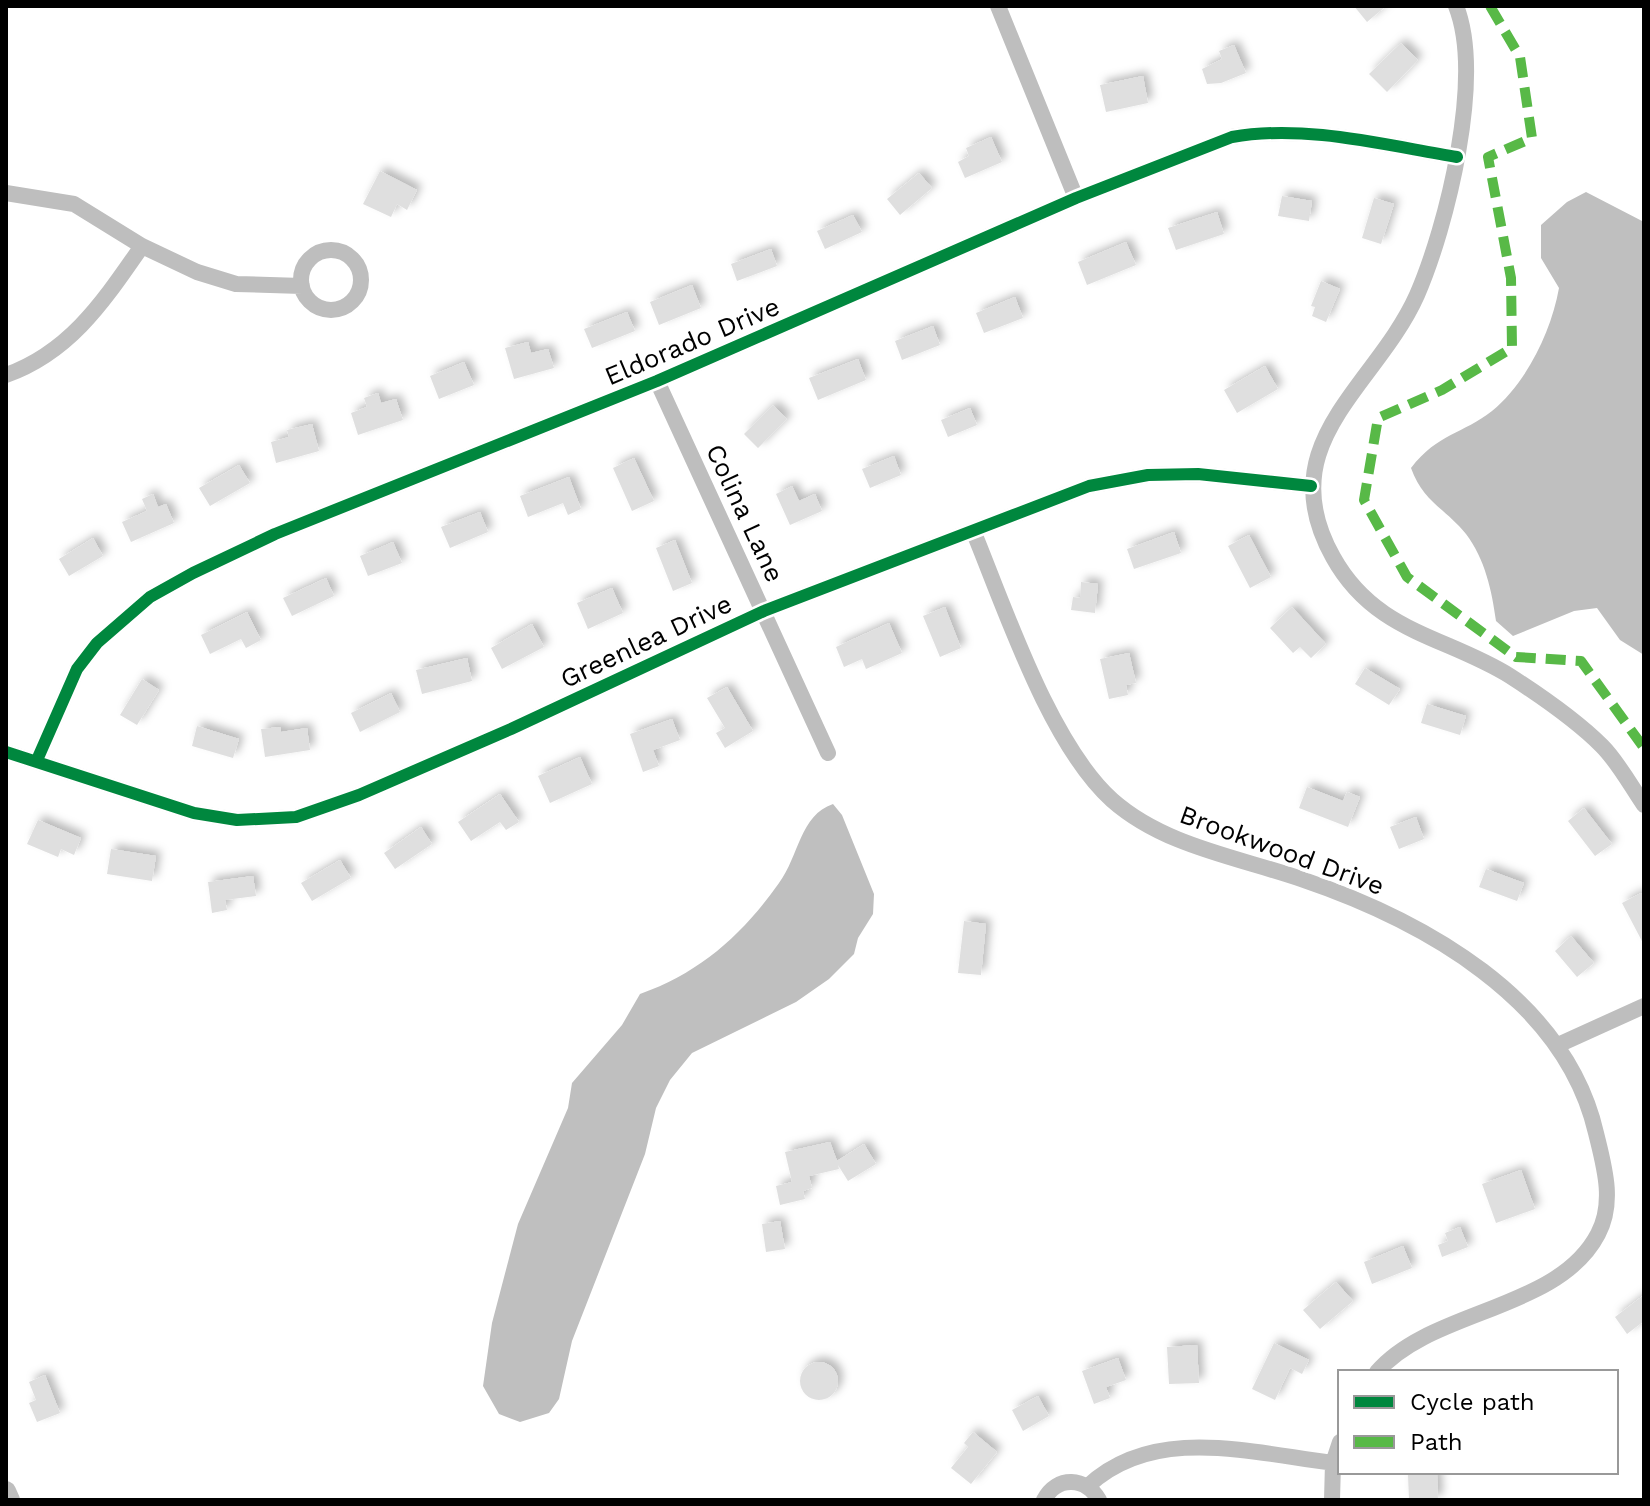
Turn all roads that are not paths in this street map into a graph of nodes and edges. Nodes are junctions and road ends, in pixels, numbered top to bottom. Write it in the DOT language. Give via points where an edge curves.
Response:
graph roads {
  1 [pos="998,6"];
  2 [pos="1456,6"];
  3 [pos="1457,157"];
  4 [pos="6,193"];
  5 [pos="1076,198"];
  6 [pos="142,246"];
  7 [pos="302,286"];
  8 [pos="6,375"];
  9 [pos="657,381"];
  10 [pos="1311,486"];
  11 [pos="974,533"];
  12 [pos="764,611"];
  13 [pos="6,752"];
  14 [pos="828,753"];
  15 [pos="37,760"];
  16 [pos="1644,805"];
  17 [pos="1644,1006"];
  18 [pos="1558,1045"];
  19 [pos="1380,1370"];
  20 [pos="1338,1448"];
  21 [pos="1333,1463"];
  22 [pos="6,1491"];
  23 [pos="1094,1493"];
  24 [pos="10,1500"];
  25 [pos="1044,1500"];
  26 [pos="1332,1500"];
  1 -- 5 [label="street"];
  2 -- 3 [label="street" via="1466,50"];
  3 -- 5 [label="street, Eldorado Drive" via="1323,135 1255,133 1199,148"];
  3 -- 10 [label="street" via="1417,294 1336,413 1322,439"];
  4 -- 6 [label="street" via="74,204"];
  5 -- 9 [label="street, Eldorado Drive"];
  6 -- 7 [label="street" via="236,284"];
  6 -- 8 [label="street" via="94,315 56,350"];
  9 -- 12 [label="street, Colina Lane"];
  9 -- 15 [label="street, Eldorado Drive" via="275,534 150,597 121,619 77,669"];
  10 -- 11 [label="street, Greenlea Drive" via="1198,474 1148,475 1089,486"];
  10 -- 16 [label="street" via="1333,557 1372,604 1427,639 1509,675 1603,748"];
  11 -- 12 [label="street, Greenlea Drive"];
  11 -- 18 [label="street, Brookwood Drive" via="1062,733 1081,769 1111,799 1174,839 1303,880 1381,911 1450,948 1479,968"];
  12 -- 14 [label="street, Colina Lane"];
  12 -- 15 [label="street, Greenlea Drive" via="511,729 296,817 237,820 194,813"];
  13 -- 15 [label="street, Greenlea Drive"];
  17 -- 18 [label="street"];
  18 -- 19 [label="street" via="1593,1119 1607,1181 1600,1232 1566,1270 1418,1342"];
  20 -- 21 [label="street"];
  21 -- 23 [label="street" via="1195,1447 1157,1449 1108,1468"];
  21 -- 26 [label="street"];
  22 -- 24 [label="street"];
  23 -- 25 [label="street" via="1080,1482 1061,1483"];
}
